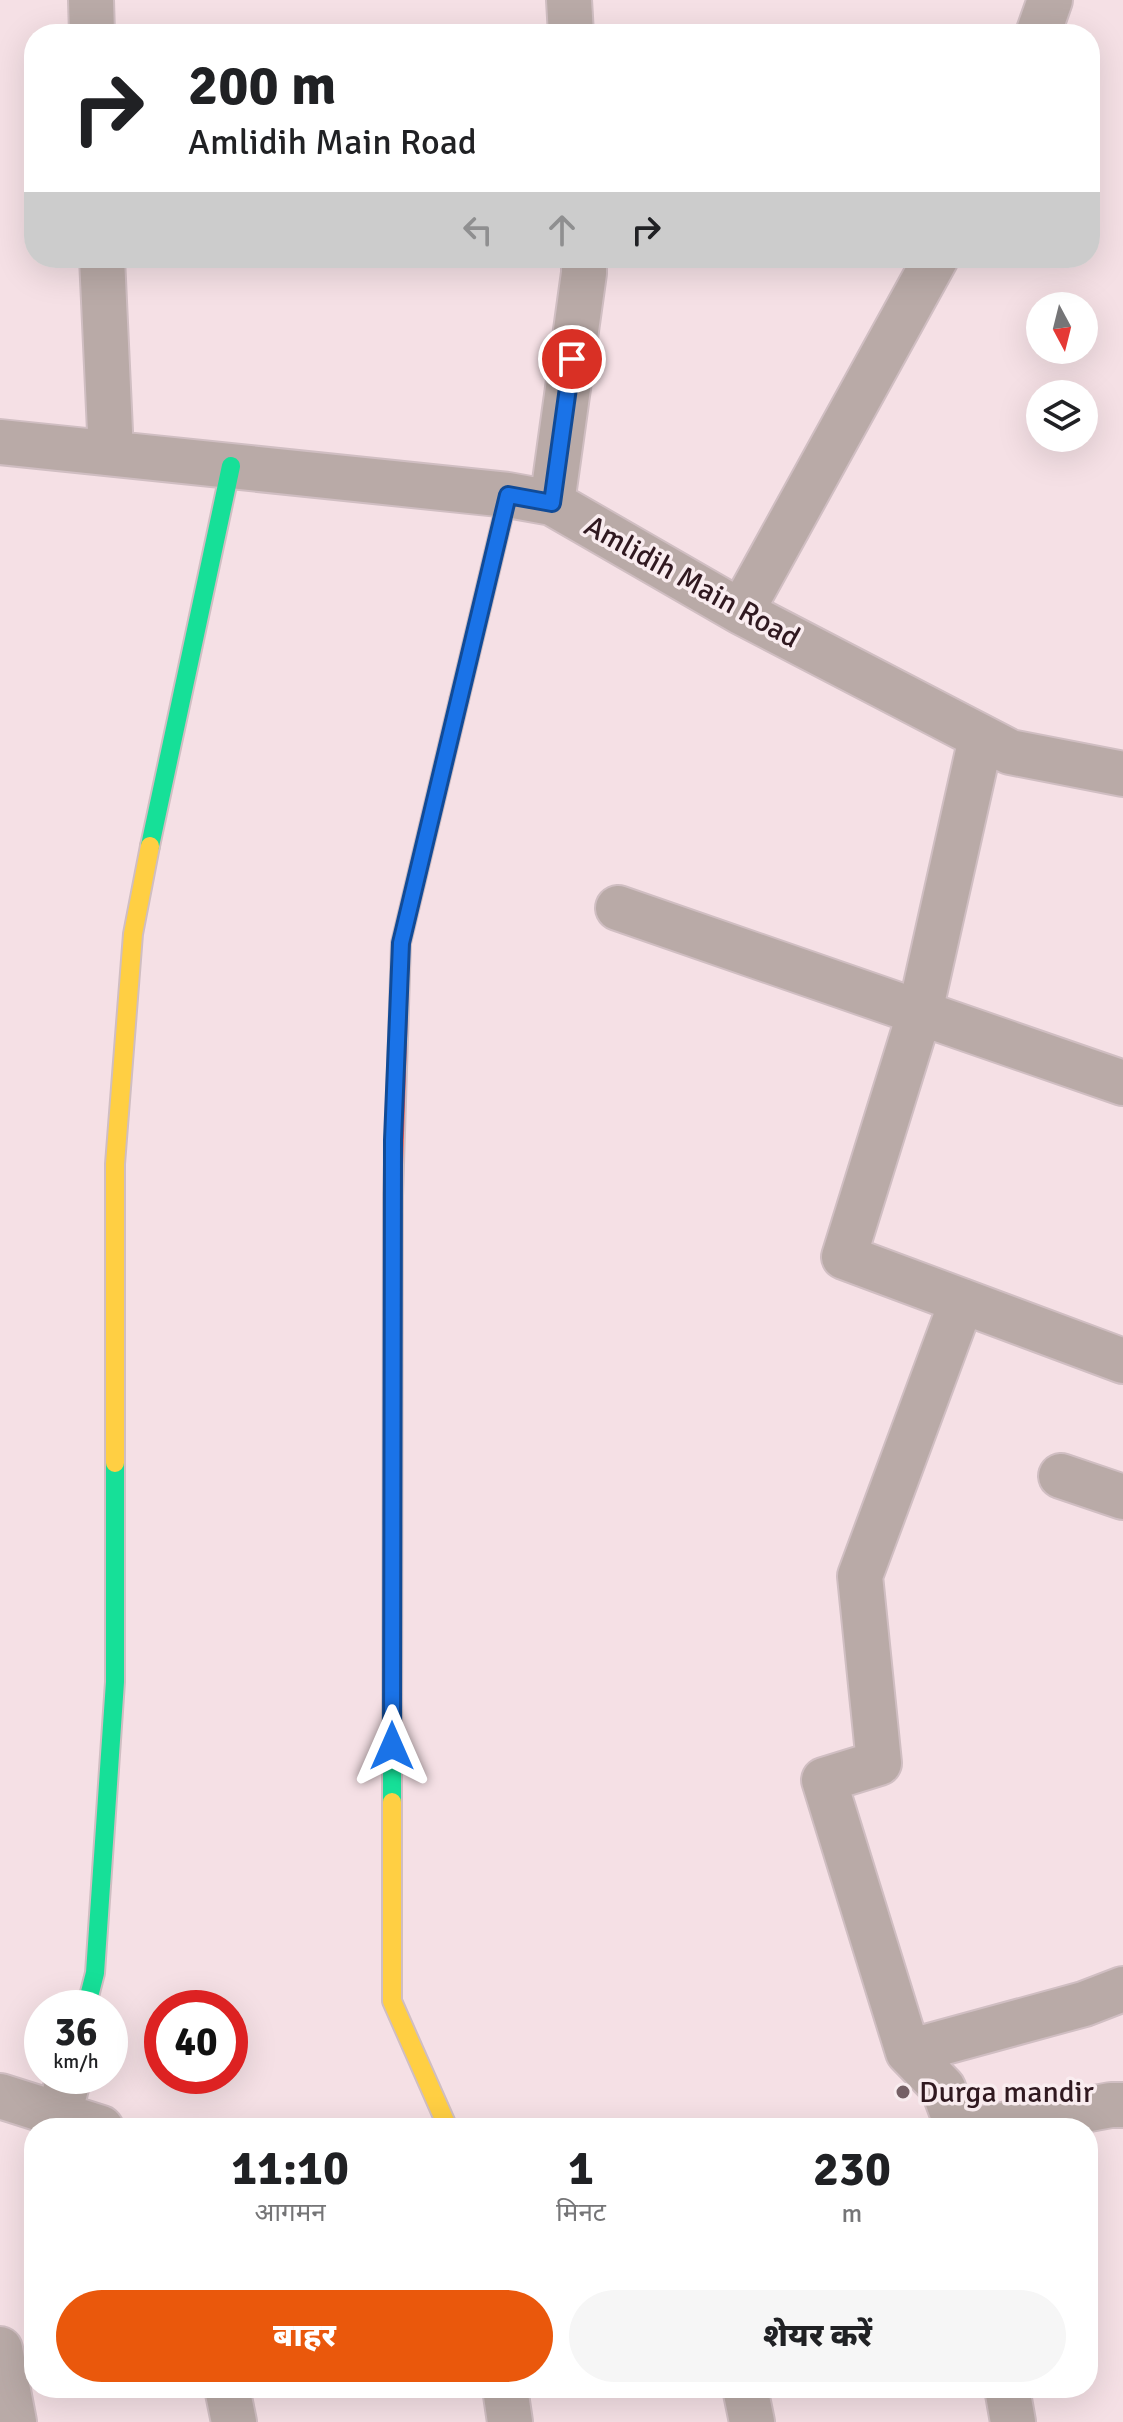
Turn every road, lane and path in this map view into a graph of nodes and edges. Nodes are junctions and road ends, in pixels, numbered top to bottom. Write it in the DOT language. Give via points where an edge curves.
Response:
graph roads {
  1 [pos="91,0"];
  2 [pos="569,0"];
  3 [pos="1050,0"];
  4 [pos="92,24"];
  5 [pos="570,24"];
  6 [pos="1042,24"];
  7 [pos="102,268"];
  8 [pos="583,268"];
  9 [pos="930,268"];
  10 [pos="0,442"];
  11 [pos="111,453"];
  12 [pos="231,466"];
  13 [pos="508,495"];
  14 [pos="552,503"];
  15 [pos="741,612"];
  16 [pos="981,738"];
  17 [pos="1123,774"];
  18 [pos="618,908"];
  19 [pos="920,1012"];
  20 [pos="1123,1083"];
  21 [pos="962,1301"];
  22 [pos="1123,1361"];
  23 [pos="1061,1476"];
  24 [pos="1123,1497"];
  25 [pos="1123,1989"];
  26 [pos="91,1990"];
  27 [pos="908,2052"];
  28 [pos="64,2095"];
  29 [pos="0,2096"];
  30 [pos="1123,2105"];
  31 [pos="90,2118"];
  32 [pos="444,2118"];
  33 [pos="954,2118"];
  34 [pos="1040,2118"];
  35 [pos="0,2349"];
  36 [pos="229,2398"];
  37 [pos="506,2398"];
  38 [pos="747,2398"];
  39 [pos="1009,2398"];
  40 [pos="14,2422"];
  41 [pos="234,2422"];
  42 [pos="510,2422"];
  43 [pos="752,2422"];
  44 [pos="1013,2422"];
  1 -- 4 [label="street"];
  2 -- 5 [label="street"];
  3 -- 6 [label="street"];
  7 -- 11 [label="street"];
  8 -- 14 [label="street"];
  9 -- 15 [label="street"];
  10 -- 11 [label="street, Amlidih Main Road"];
  11 -- 12 [label="street, Amlidih Main Road"];
  12 -- 13 [label="street, Amlidih Main Road"];
  12 -- 26 [label="street" via="133,934 115,1164 115,1682"];
  13 -- 14 [label="street, Amlidih Main Road"];
  13 -- 32 [label="street" via="401,943 393,1140 392,2001"];
  14 -- 15 [label="street, Amlidih Main Road"];
  15 -- 16 [label="street, Amlidih Main Road"];
  16 -- 17 [label="street, Amlidih Main Road" via="1010,752"];
  16 -- 19 [label="street"];
  18 -- 19 [label="street"];
  19 -- 20 [label="street"];
  19 -- 21 [label="street" via="844,1257"];
  21 -- 22 [label="street"];
  21 -- 27 [label="street" via="860,1576 879,1763 824,1780"];
  23 -- 24 [label="street"];
  25 -- 27 [label="street"];
  27 -- 33 [label="street" via="943,2088"];
  28 -- 29 [label="street"];
  28 -- 31 [label="street"];
  30 -- 34 [label="street"];
  35 -- 40 [label="street"];
  36 -- 41 [label="street"];
  37 -- 42 [label="street"];
  38 -- 43 [label="street"];
  39 -- 44 [label="street"];
}
